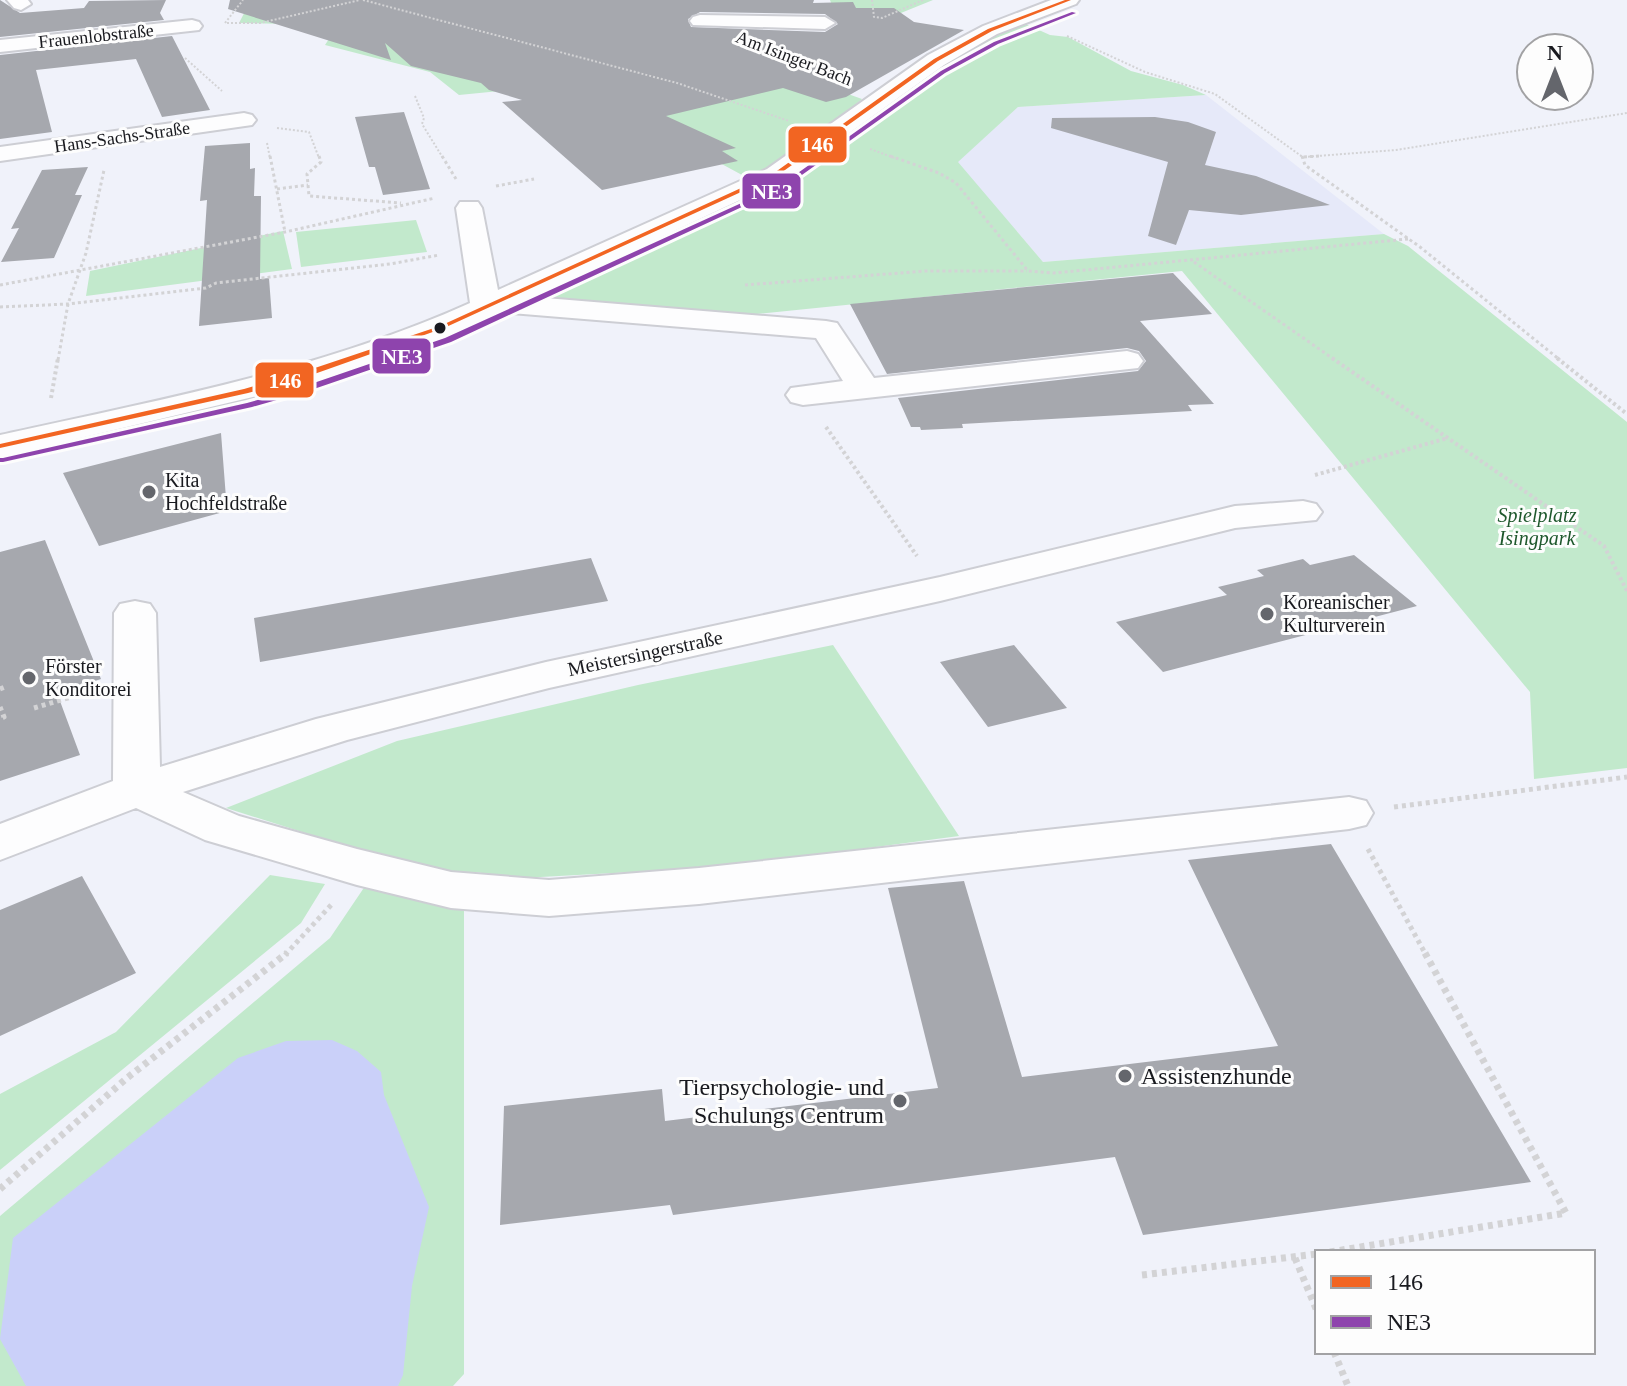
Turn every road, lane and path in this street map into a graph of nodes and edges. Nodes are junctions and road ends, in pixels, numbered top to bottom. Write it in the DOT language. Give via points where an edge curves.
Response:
graph roads {
  1 [pos="361,0"];
  2 [pos="872,0"];
  3 [pos="923,0"];
  4 [pos="1069,0"];
  5 [pos="698,19"];
  6 [pos="227,23"];
  7 [pos="825,23"];
  8 [pos="192,26"];
  9 [pos="161,29"];
  10 [pos="1058,34"];
  11 [pos="0,46"];
  12 [pos="779,52"];
  13 [pos="888,93"];
  14 [pos="415,96"];
  15 [pos="1627,113"];
  16 [pos="254,123"];
  17 [pos="834,136"];
  18 [pos="266,138"];
  19 [pos="0,154"];
  20 [pos="1304,157"];
  21 [pos="105,165"];
  22 [pos="534,179"];
  23 [pos="457,181"];
  24 [pos="308,185"];
  25 [pos="492,187"];
  26 [pos="277,189"];
  27 [pos="436,198"];
  28 [pos="408,204"];
  29 [pos="469,208"];
  30 [pos="285,232"];
  31 [pos="1408,239"];
  32 [pos="477,248"];
  33 [pos="1193,262"];
  34 [pos="81,269"];
  35 [pos="1028,271"];
  36 [pos="0,285"];
  37 [pos="735,286"];
  38 [pos="68,304"];
  39 [pos="492,305"];
  40 [pos="0,307"];
  41 [pos="1127,361"];
  42 [pos="864,388"];
  43 [pos="803,395"];
  44 [pos="1627,414"];
  45 [pos="40,437"];
  46 [pos="1449,438"];
  47 [pos="0,446"];
  48 [pos="1303,512"];
  49 [pos="940,589"];
  50 [pos="1627,591"];
  51 [pos="135,613"];
  52 [pos="0,707"];
  53 [pos="0,718"];
  54 [pos="1627,777"];
  55 [pos="137,790"];
  56 [pos="1349,813"];
  57 [pos="0,843"];
  58 [pos="357,867"];
  59 [pos="0,1189"];
  60 [pos="1342,1250"];
  61 [pos="1315,1254"];
  62 [pos="1295,1258"];
  63 [pos="1142,1275"];
  64 [pos="1315,1306"];
  65 [pos="1335,1354"];
  66 [pos="1348,1386"];
  1 -- 6 [label="path" via="260,23"];
  1 -- 17 [label="path" via="677,83"];
  2 -- 3 [label="path" via="874,17 882,18"];
  4 -- 13 [label="street" via="990,30"];
  5 -- 7 [label="street, Am Isinger Bach"];
  8 -- 9 [label="street, Frauenlobstraße"];
  9 -- 11 [label="street, Frauenlobstraße"];
  9 -- 16 [label="path" via="189,63"];
  10 -- 20 [label="path" via="1145,72 1215,94"];
  12 -- 13 [label="path, Am Isinger Bach"];
  13 -- 17 [label="street"];
  14 -- 23 [label="path" via="422,124"];
  15 -- 20 [label="path" via="1396,150"];
  16 -- 19 [label="street, Hans-Sachs-Straße"];
  16 -- 24 [label="path" via="309,132 321,162 307,174"];
  17 -- 35 [label="path" via="956,183"];
  17 -- 39 [label="street" via="741,192"];
  18 -- 26 [label="path"];
  20 -- 31 [label="path" via="1305,165"];
  21 -- 34 [label="path"];
  22 -- 25 [label="path"];
  24 -- 26 [label="path"];
  24 -- 28 [label="path" via="309,196"];
  26 -- 30 [label="path"];
  27 -- 28 [label="path"];
  28 -- 30 [label="path"];
  29 -- 32 [label="street"];
  30 -- 34 [label="path"];
  31 -- 33 [label="path"];
  31 -- 44 [label="path"];
  32 -- 38 [label="path" via="390,264"];
  32 -- 39 [label="street"];
  33 -- 35 [label="path"];
  33 -- 46 [label="path"];
  34 -- 36 [label="path"];
  34 -- 38 [label="path"];
  35 -- 37 [label="path" via="926,271"];
  38 -- 40 [label="path"];
  38 -- 45 [label="path"];
  39 -- 42 [label="street" via="826,330"];
  39 -- 45 [label="street" via="300,376"];
  41 -- 42 [label="street"];
  42 -- 43 [label="street"];
  43 -- 49 [label="path"];
  45 -- 47 [label="street"];
  46 -- 48 [label="path" via="1306,477"];
  46 -- 50 [label="path" via="1604,546"];
  48 -- 49 [label="street, Meistersingerstraße" via="1235,517"];
  49 -- 55 [label="street, Meistersingerstraße" via="546,675 332,729"];
  51 -- 55 [label="street"];
  52 -- 53 [label="path"];
  54 -- 56 [label="path"];
  55 -- 57 [label="street, Meistersingerstraße"];
  55 -- 58 [label="street" via="222,828"];
  56 -- 58 [label="street" via="549,898 451,890"];
  56 -- 60 [label="path" via="1566,1213"];
  58 -- 59 [label="path" via="316,927 274,966 67,1126"];
  61 -- 62 [label="path"];
  62 -- 63 [label="path"];
  62 -- 64 [label="path"];
  65 -- 66 [label="path"];
}
